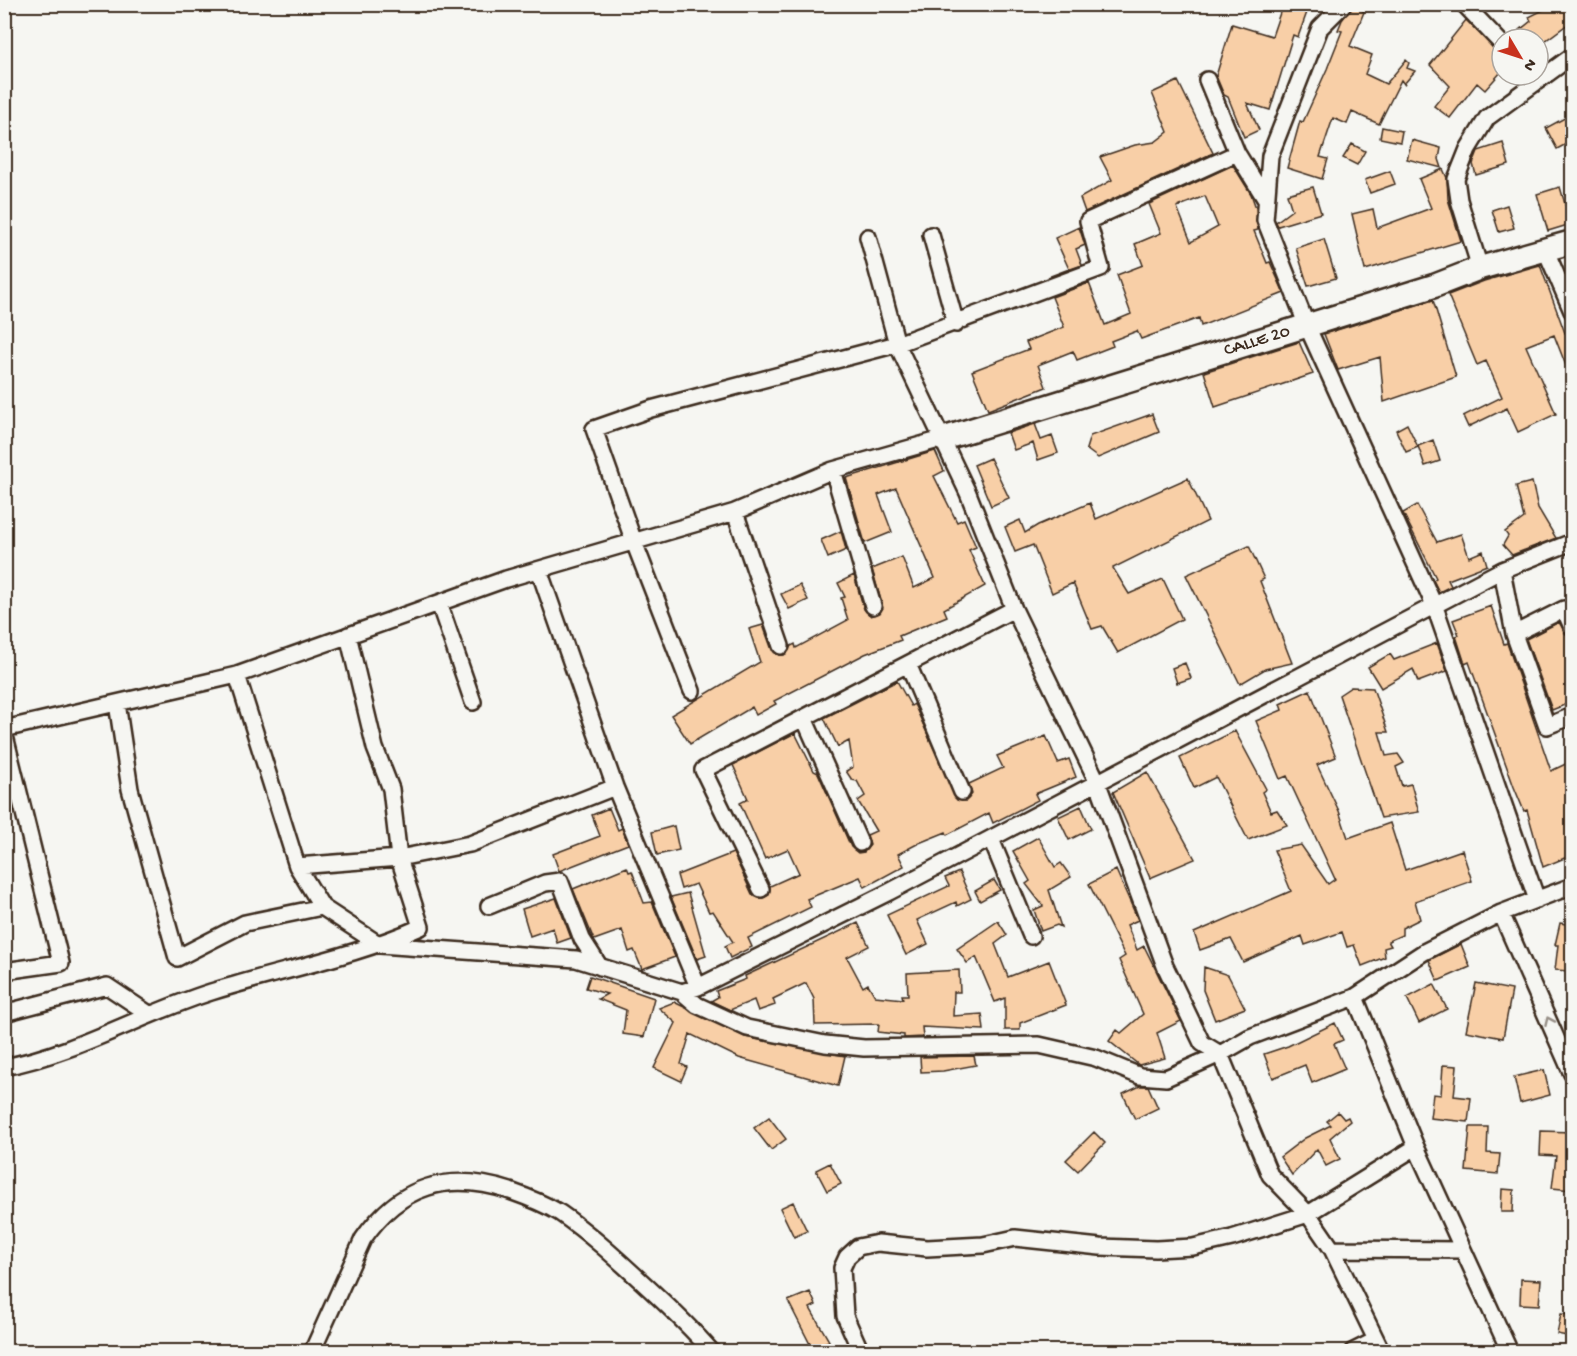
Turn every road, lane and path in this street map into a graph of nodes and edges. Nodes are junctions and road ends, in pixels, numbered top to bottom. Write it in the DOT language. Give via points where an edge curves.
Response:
graph roads {
  1 [pos="1344,4"];
  2 [pos="1464,4"];
  3 [pos="1490,31"];
  4 [pos="1572,56"];
  5 [pos="1550,70"];
  6 [pos="1207,80"];
  7 [pos="1525,87"];
  8 [pos="1237,153"];
  9 [pos="1266,200"];
  10 [pos="931,235"];
  11 [pos="868,237"];
  12 [pos="1572,242"];
  13 [pos="1546,251"];
  14 [pos="1480,268"];
  15 [pos="1572,311"];
  16 [pos="956,324"];
  17 [pos="1306,326"];
  18 [pos="897,344"];
  19 [pos="942,439"];
  20 [pos="833,470"];
  21 [pos="735,512"];
  22 [pos="634,542"];
  23 [pos="1572,542"];
  24 [pos="539,570"];
  25 [pos="1502,570"];
  26 [pos="439,603"];
  27 [pos="873,606"];
  28 [pos="1435,607"];
  29 [pos="1014,609"];
  30 [pos="1572,627"];
  31 [pos="1514,634"];
  32 [pos="348,635"];
  33 [pos="781,646"];
  34 [pos="908,664"];
  35 [pos="237,675"];
  36 [pos="692,691"];
  37 [pos="473,702"];
  38 [pos="117,703"];
  39 [pos="1572,716"];
  40 [pos="804,718"];
  41 [pos="4,730"];
  42 [pos="1097,781"];
  43 [pos="615,787"];
  44 [pos="962,792"];
  45 [pos="991,839"];
  46 [pos="860,843"];
  47 [pos="399,858"];
  48 [pos="297,866"];
  49 [pos="1572,886"];
  50 [pos="761,890"];
  51 [pos="1537,900"];
  52 [pos="489,906"];
  53 [pos="322,907"];
  54 [pos="1501,913"];
  55 [pos="1031,936"];
  56 [pos="380,945"];
  57 [pos="600,967"];
  58 [pos="4,971"];
  59 [pos="698,987"];
  60 [pos="682,992"];
  61 [pos="1355,997"];
  62 [pos="4,1013"];
  63 [pos="149,1014"];
  64 [pos="1220,1054"];
  65 [pos="4,1067"];
  66 [pos="1572,1074"];
  67 [pos="1416,1146"];
  68 [pos="1308,1214"];
  69 [pos="1332,1249"];
  70 [pos="1462,1250"];
  71 [pos="1379,1346"];
  72 [pos="312,1352"];
  73 [pos="712,1352"];
  74 [pos="861,1352"];
  75 [pos="1353,1352"];
  76 [pos="1510,1352"];
  1 -- 9 [label="street" via="1320,28 1269,156"];
  2 -- 3 [label="street"];
  4 -- 5 [label="street"];
  6 -- 8 [label="street"];
  7 -- 14 [label="street" via="1487,118 1456,179"];
  8 -- 9 [label="street"];
  8 -- 16 [label="street" via="1088,221 1101,268"];
  9 -- 17 [label="street" via="1265,220"];
  10 -- 16 [label="street"];
  11 -- 18 [label="street"];
  12 -- 13 [label="main road, CALLE 20"];
  13 -- 14 [label="main road, CALLE 20"];
  13 -- 15 [label="street"];
  14 -- 17 [label="main road, CALLE 20"];
  16 -- 18 [label="street"];
  17 -- 19 [label="main road, CALLE 20"];
  17 -- 28 [label="street"];
  18 -- 19 [label="street"];
  18 -- 22 [label="street" via="651,409 594,429"];
  19 -- 20 [label="street"];
  19 -- 29 [label="street"];
  20 -- 21 [label="street"];
  20 -- 27 [label="street"];
  21 -- 22 [label="street"];
  21 -- 33 [label="street"];
  22 -- 24 [label="street"];
  22 -- 36 [label="street"];
  23 -- 25 [label="street"];
  24 -- 26 [label="street"];
  24 -- 43 [label="street"];
  25 -- 28 [label="street"];
  25 -- 31 [label="street"];
  26 -- 32 [label="street"];
  26 -- 37 [label="street"];
  28 -- 42 [label="street"];
  28 -- 51 [label="street"];
  29 -- 34 [label="street"];
  29 -- 42 [label="street"];
  30 -- 31 [label="street" via="1564,609"];
  31 -- 39 [label="street" via="1547,726"];
  32 -- 35 [label="street"];
  32 -- 47 [label="street" via="375,748 391,789"];
  34 -- 40 [label="street"];
  34 -- 44 [label="street"];
  35 -- 38 [label="street"];
  35 -- 48 [label="street"];
  38 -- 41 [label="street"];
  38 -- 53 [label="street" via="130,789 177,958 245,923"];
  40 -- 46 [label="street"];
  40 -- 50 [label="street" via="703,770"];
  41 -- 58 [label="street" via="61,963"];
  42 -- 45 [label="street"];
  42 -- 64 [label="street" via="1165,966 1202,1043"];
  43 -- 47 [label="street" via="470,844"];
  43 -- 59 [label="street"];
  45 -- 55 [label="street"];
  45 -- 59 [label="street"];
  47 -- 48 [label="street"];
  47 -- 56 [label="street" via="421,927"];
  48 -- 53 [label="street"];
  49 -- 51 [label="street"];
  51 -- 54 [label="street"];
  52 -- 57 [label="street" via="545,883 560,881 582,939"];
  53 -- 56 [label="street"];
  54 -- 61 [label="street" via="1424,952"];
  66 -- 54 [label="street, one-way"];
  56 -- 57 [label="street" via="576,959"];
  56 -- 63 [label="street" via="211,992"];
  57 -- 60 [label="street"];
  59 -- 60 [label="street"];
  60 -- 64 [label="street" via="697,1005 747,1028 825,1044 864,1048 1039,1045 1158,1079 1175,1076"];
  61 -- 64 [label="street" via="1250,1037"];
  61 -- 67 [label="street"];
  62 -- 63 [label="street" via="107,986"];
  63 -- 65 [label="street" via="36,1061"];
  64 -- 68 [label="street" via="1270,1175"];
  67 -- 68 [label="street"];
  67 -- 70 [label="street"];
  68 -- 69 [label="street"];
  68 -- 74 [label="street" via="1222,1240 1175,1249 1100,1247 1015,1238 927,1248 878,1243 858,1247 847,1257 843,1268 845,1316"];
  69 -- 70 [label="street"];
  69 -- 71 [label="street"];
  70 -- 76 [label="street"];
  71 -- 75 [label="street"];
  72 -- 73 [label="street" via="363,1239 374,1224 418,1190 454,1182 492,1186 559,1213 618,1259"];
}
